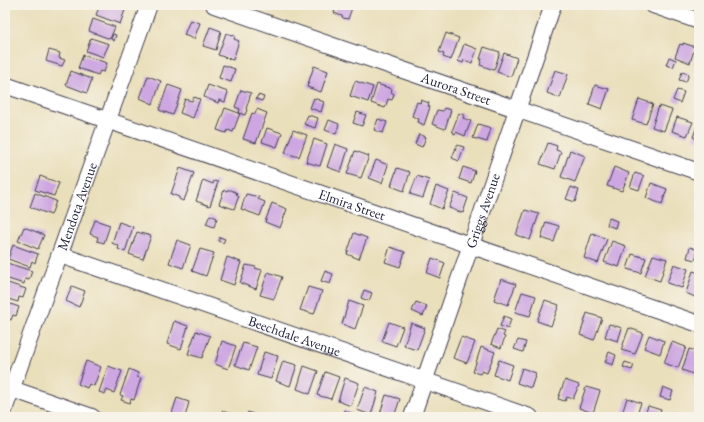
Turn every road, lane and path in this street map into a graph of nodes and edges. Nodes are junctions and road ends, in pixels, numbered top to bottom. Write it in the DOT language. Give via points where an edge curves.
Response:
graph roads {
  1 [pos="149,5"];
  2 [pos="214,5"];
  3 [pos="553,5"];
  4 [pos="653,5"];
  5 [pos="699,21"];
  6 [pos="5,85"];
  7 [pos="517,110"];
  8 [pos="108,120"];
  9 [pos="699,172"];
  10 [pos="471,245"];
  11 [pos="60,255"];
  12 [pos="699,324"];
  13 [pos="424,381"];
  14 [pos="12,389"];
  15 [pos="5,407"];
  16 [pos="92,417"];
  17 [pos="412,417"];
  18 [pos="530,417"];
  1 -- 8 [label="street, Mendota Avenue"];
  2 -- 7 [label="street, Aurora Street"];
  3 -- 7 [label="street, Griggs Avenue"];
  4 -- 5 [label="street"];
  6 -- 8 [label="street, Elmira Street"];
  7 -- 9 [label="street, Aurora Street"];
  7 -- 10 [label="street, Griggs Avenue"];
  8 -- 10 [label="street, Elmira Street"];
  8 -- 11 [label="street, Mendota Avenue"];
  10 -- 12 [label="street, Elmira Street"];
  10 -- 13 [label="street, Griggs Avenue"];
  11 -- 13 [label="street, Beechdale Avenue"];
  11 -- 14 [label="street, Mendota Avenue"];
  13 -- 17 [label="street, Griggs Avenue"];
  13 -- 18 [label="street, Beechdale Avenue"];
  14 -- 15 [label="street, Mendota Avenue"];
  14 -- 16 [label="street"];
}
